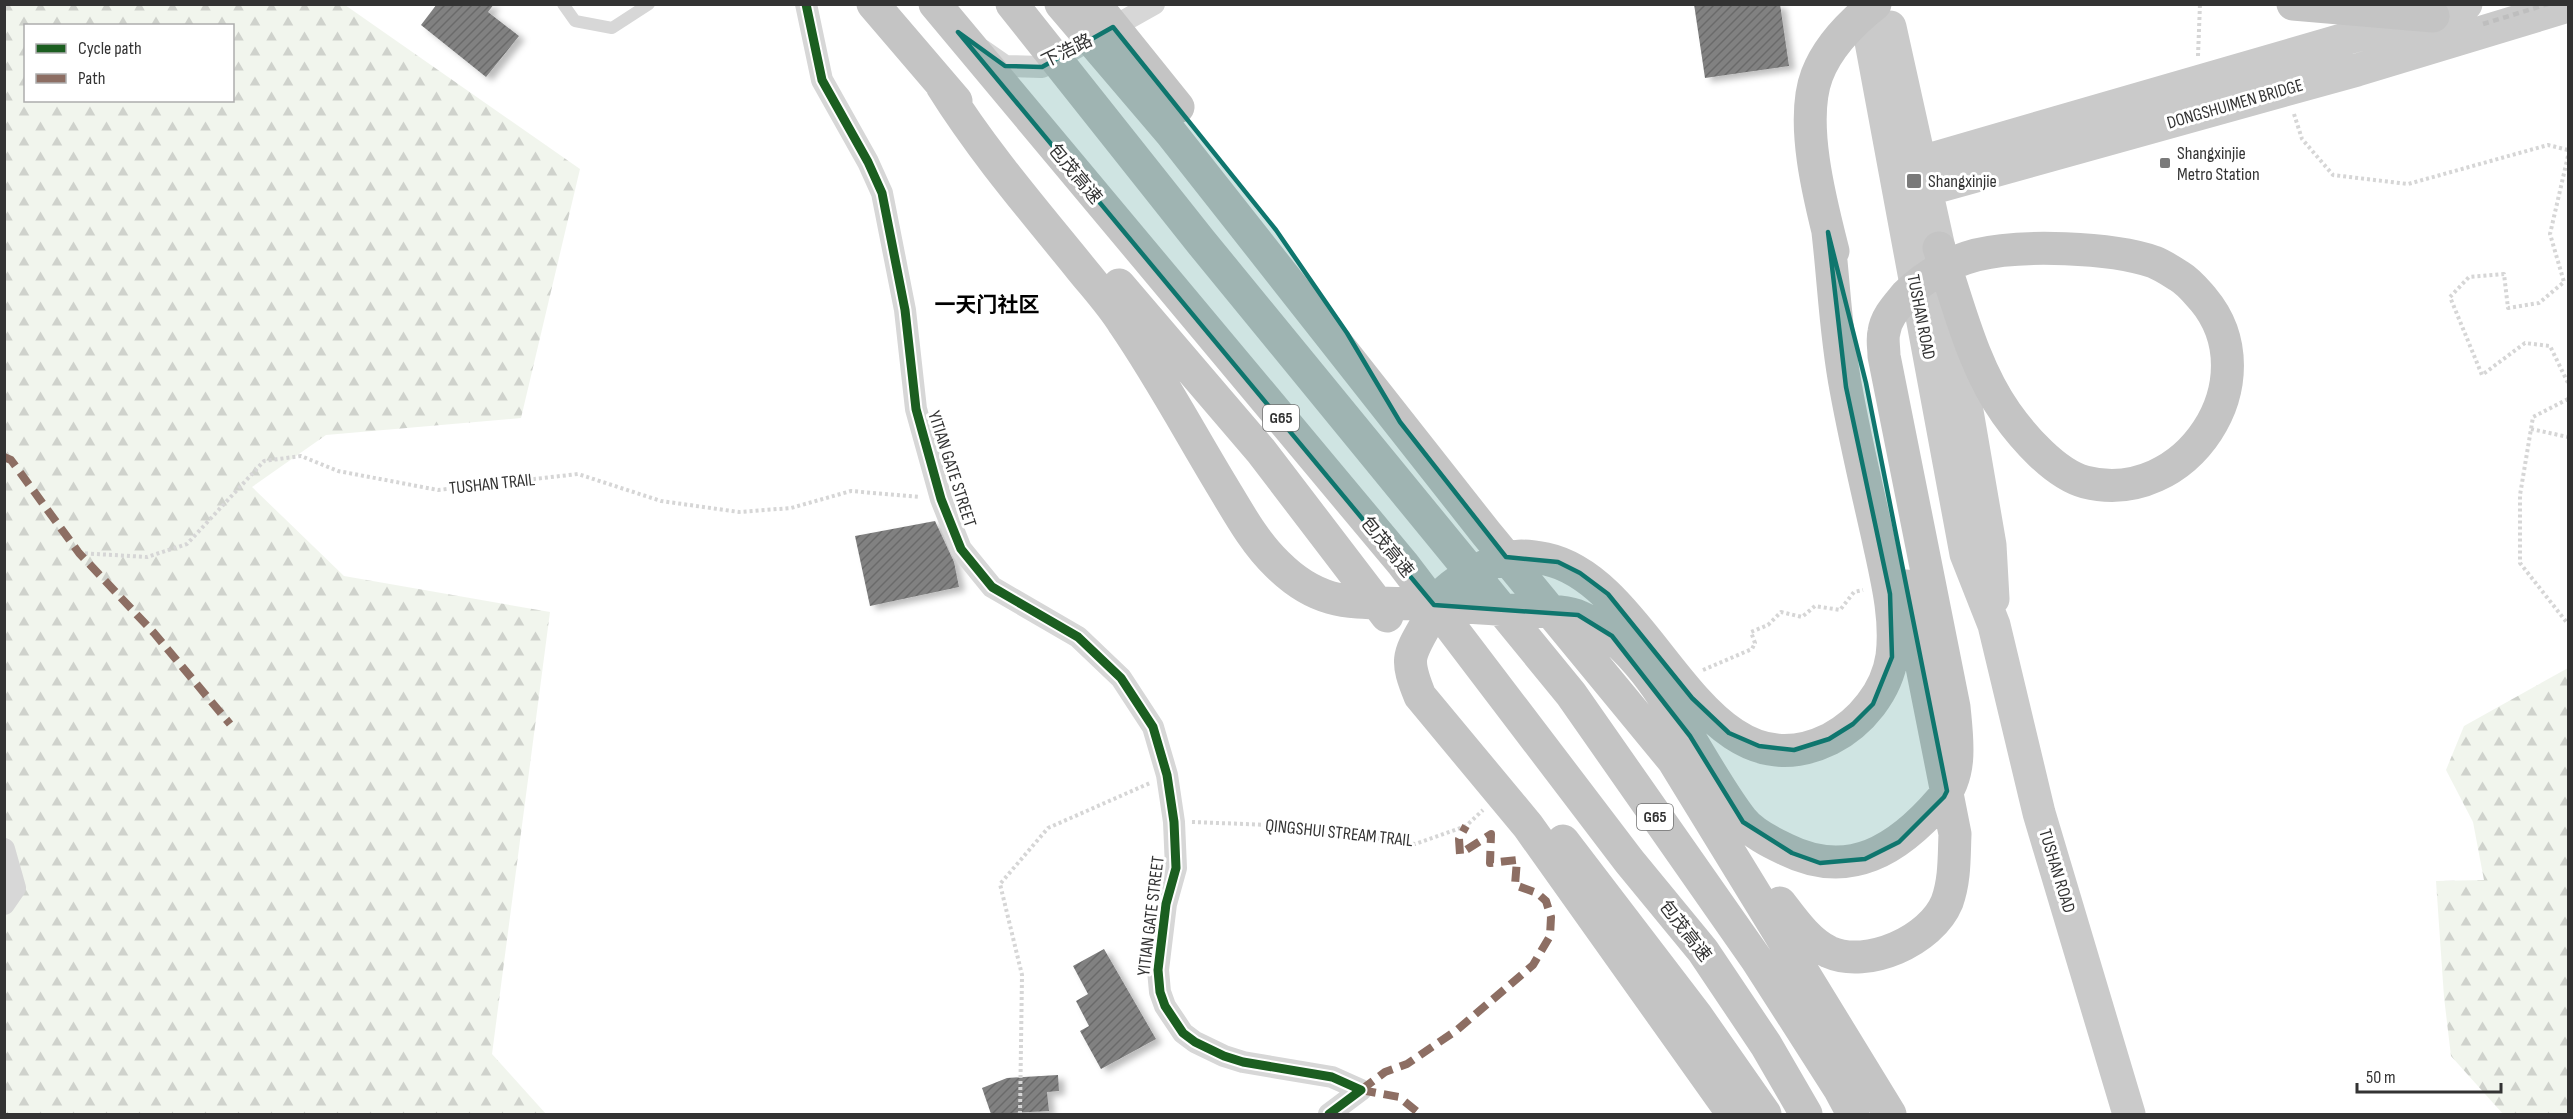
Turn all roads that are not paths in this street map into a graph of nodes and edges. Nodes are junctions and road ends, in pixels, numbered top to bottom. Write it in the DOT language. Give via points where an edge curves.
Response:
graph roads {
  1 [pos="563,4"];
  2 [pos="649,4"];
  3 [pos="806,4"];
  4 [pos="873,4"];
  5 [pos="918,4"];
  6 [pos="935,4"];
  7 [pos="1012,4"];
  8 [pos="1061,4"];
  9 [pos="1095,4"];
  10 [pos="1154,4"];
  11 [pos="1864,4"];
  12 [pos="1875,4"];
  13 [pos="1885,4"];
  14 [pos="2293,4"];
  15 [pos="2466,4"];
  16 [pos="2562,8"];
  17 [pos="2438,30"];
  18 [pos="1911,180"];
  19 [pos="1828,232"];
  20 [pos="1268,237"];
  21 [pos="1939,248"];
  22 [pos="1130,313"];
  23 [pos="1994,625"];
  24 [pos="1716,828"];
  25 [pos="4,849"];
  26 [pos="4,904"];
  27 [pos="1329,1114"];
  28 [pos="1733,1114"];
  29 [pos="1765,1114"];
  30 [pos="1806,1114"];
  31 [pos="1852,1114"];
  32 [pos="1890,1114"];
  33 [pos="2129,1114"];
  1 -- 2 [label="lane" via="575,21 612,28"];
  3 -- 27 [label="street, YITIAN GATE STREET" via="822,80 882,194 905,310 916,409 941,500 961,549 992,587 1078,637 1121,678 1153,727 1167,775 1174,822 1176,868 1166,904 1158,970 1160,992 1173,1020 1195,1042 1224,1056 1332,1077 1361,1090"];
  4 -- 22 [label="highway" via="942,86 991,158"];
  5 -- 10 [label="street, 下浩路" via="1005,66 1042,67"];
  6 -- 30 [label="highway, 包茂高速 / G65" via="1403,564 1629,861 1703,951 1766,1045"];
  7 -- 31 [label="highway, G65" via="1201,243 1571,694 1757,960"];
  8 -- 20 [label="highway" via="1171,133"];
  9 -- 20 [label="highway"];
  11 -- 18 [label="main road, TUSHAN ROAD"];
  12 -- 19 [label="highway" via="1839,38 1817,75 1812,97 1814,154"];
  13 -- 18 [label="main road, TUSHAN ROAD"];
  14 -- 17 [label="highway"];
  15 -- 17 [label="main road, DONGSHUIMEN BRIDGE"];
  16 -- 17 [label="main road, DONGSHUIMEN BRIDGE"];
  17 -- 18 [label="main road, DONGSHUIMEN BRIDGE"];
  18 -- 21 [label="main road, TUSHAN ROAD"];
  18 -- 23 [label="main road, TUSHAN ROAD" via="1966,554"];
  19 -- 24 [label="highway" via="1866,383 1955,834 1954,876 1946,904 1914,938 1869,957 1847,956 1828,952 1805,933"];
  19 -- 28 [label="highway" via="1845,387 1890,594 1892,657 1874,704 1829,739 1794,750 1759,746 1729,733 1692,698 1608,594 1558,562 1527,555 1505,557 1477,570 1443,594 1410,653 1410,672 1420,696 1528,826"];
  20 -- 24 [label="highway" via="1347,333 1404,428 1673,760"];
  21 -- 22 [label="highway" via="1983,373 2006,413 2047,460 2083,481 2123,486 2155,477 2186,457 2210,430 2222,402 2227,376 2226,346 2212,309 2188,281 2155,262 2118,253 2028,249 1977,255 1949,265 1919,282 1891,311 1884,331 1884,356 1954,707 1958,751 1955,774 1944,797 1899,843 1865,860 1820,863 1766,840 1743,822 1690,736 1637,663 1612,636 1578,615 1411,604 1364,605 1337,600 1298,583 1257,542"];
  21 -- 23 [label="main road, TUSHAN ROAD" via="1990,545"];
  22 -- 29 [label="highway" via="1208,387 1564,842 1696,1015"];
  23 -- 33 [label="main road, TUSHAN ROAD" via="2039,813"];
  24 -- 32 [label="highway"];
  25 -- 26 [label="street" via="15,888"];
}
